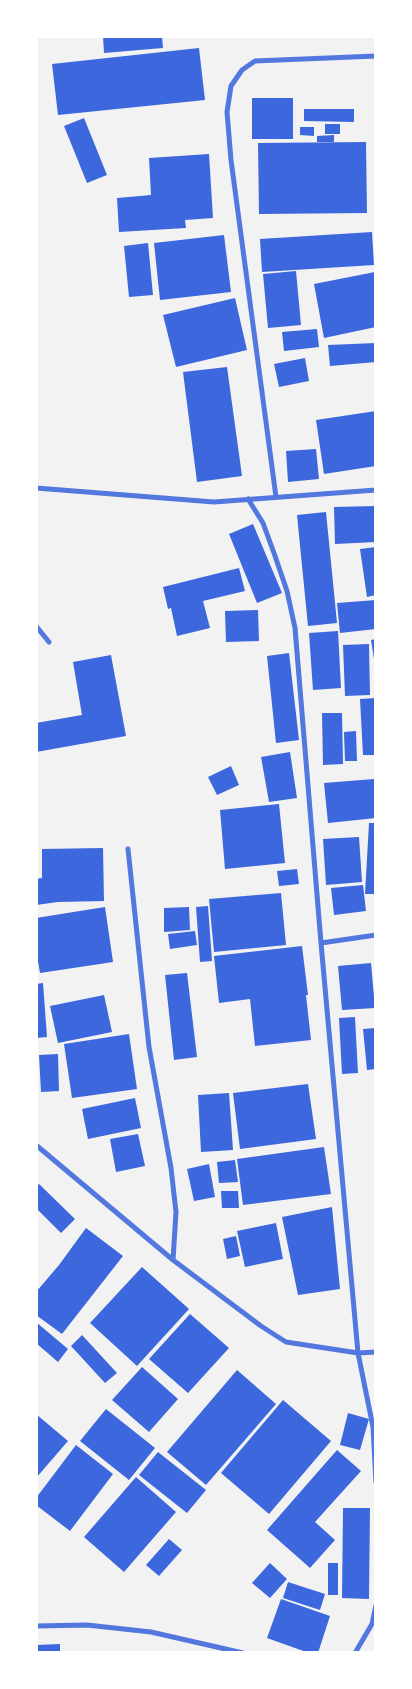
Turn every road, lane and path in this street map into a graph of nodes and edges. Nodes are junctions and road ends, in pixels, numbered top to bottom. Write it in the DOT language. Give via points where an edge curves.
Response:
graph roads {
  1 [pos="376,56"];
  2 [pos="36,488"];
  3 [pos="376,490"];
  4 [pos="276,497"];
  5 [pos="248,499"];
  6 [pos="36,626"];
  7 [pos="49,642"];
  8 [pos="128,849"];
  9 [pos="376,936"];
  10 [pos="321,943"];
  11 [pos="36,1145"];
  12 [pos="172,1260"];
  13 [pos="376,1352"];
  14 [pos="358,1353"];
  15 [pos="376,1482"];
  16 [pos="376,1605"];
  17 [pos="36,1626"];
  18 [pos="243,1653"];
  19 [pos="355,1653"];
  1 -- 4 [label="street" via="255,62 242,70 231,86 227,112 231,160"];
  2 -- 5 [label="street" via="214,502"];
  3 -- 4 [label="street"];
  4 -- 5 [label="street"];
  5 -- 10 [label="street" via="263,523 274,553 295,628"];
  6 -- 7 [label="street"];
  8 -- 12 [label="street" via="150,1048 176,1212"];
  9 -- 10 [label="street"];
  10 -- 14 [label="street"];
  11 -- 12 [label="street"];
  12 -- 14 [label="street" via="286,1342"];
  13 -- 14 [label="street"];
  14 -- 15 [label="street" via="373,1427"];
  16 -- 19 [label="street" via="372,1624"];
  17 -- 18 [label="street" via="86,1625 151,1632"];
}
